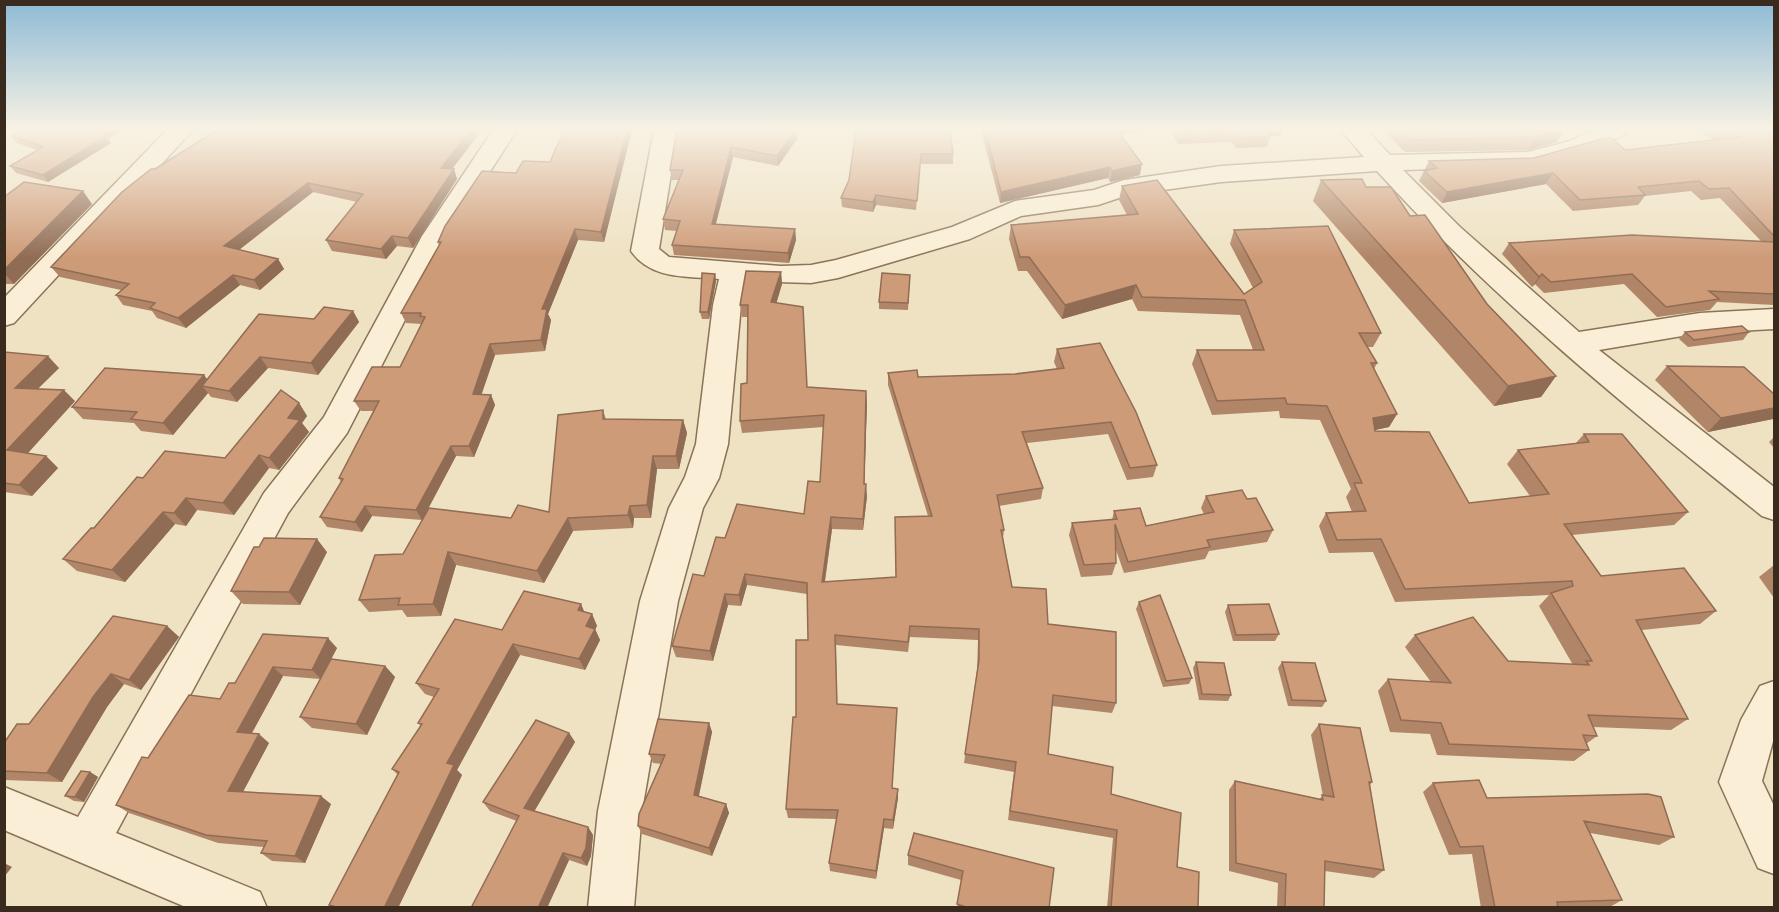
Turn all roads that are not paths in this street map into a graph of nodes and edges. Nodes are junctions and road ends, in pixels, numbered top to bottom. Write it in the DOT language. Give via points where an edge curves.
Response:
graph roads {
  1 [pos="139,173"];
  2 [pos="477,173"];
  3 [pos="659,173"];
  4 [pos="1242,173"];
  5 [pos="1392,173"];
  6 [pos="734,272"];
  7 [pos="4,316"];
  8 [pos="1774,319"];
  9 [pos="1571,344"];
  10 [pos="1774,506"];
  11 [pos="1774,699"];
  12 [pos="4,808"];
  13 [pos="87,843"];
  14 [pos="1774,852"];
  15 [pos="243,908"];
  16 [pos="611,908"];
  1 -- 7 [label="street"];
  2 -- 13 [label="street" via="435,236 336,424 276,503"];
  3 -- 6 [label="street" via="645,251 668,266"];
  4 -- 6 [label="street" via="1124,188 1098,197 1015,209 961,233 838,269 781,275"];
  5 -- 9 [label="street"];
  6 -- 16 [label="street" via="712,444 702,478 686,508 659,601 620,811"];
  8 -- 9 [label="street" via="1700,323"];
  9 -- 10 [label="street"];
  11 -- 14 [label="street" via="1755,735 1740,782"];
  12 -- 13 [label="street"];
  13 -- 15 [label="street"];
}
